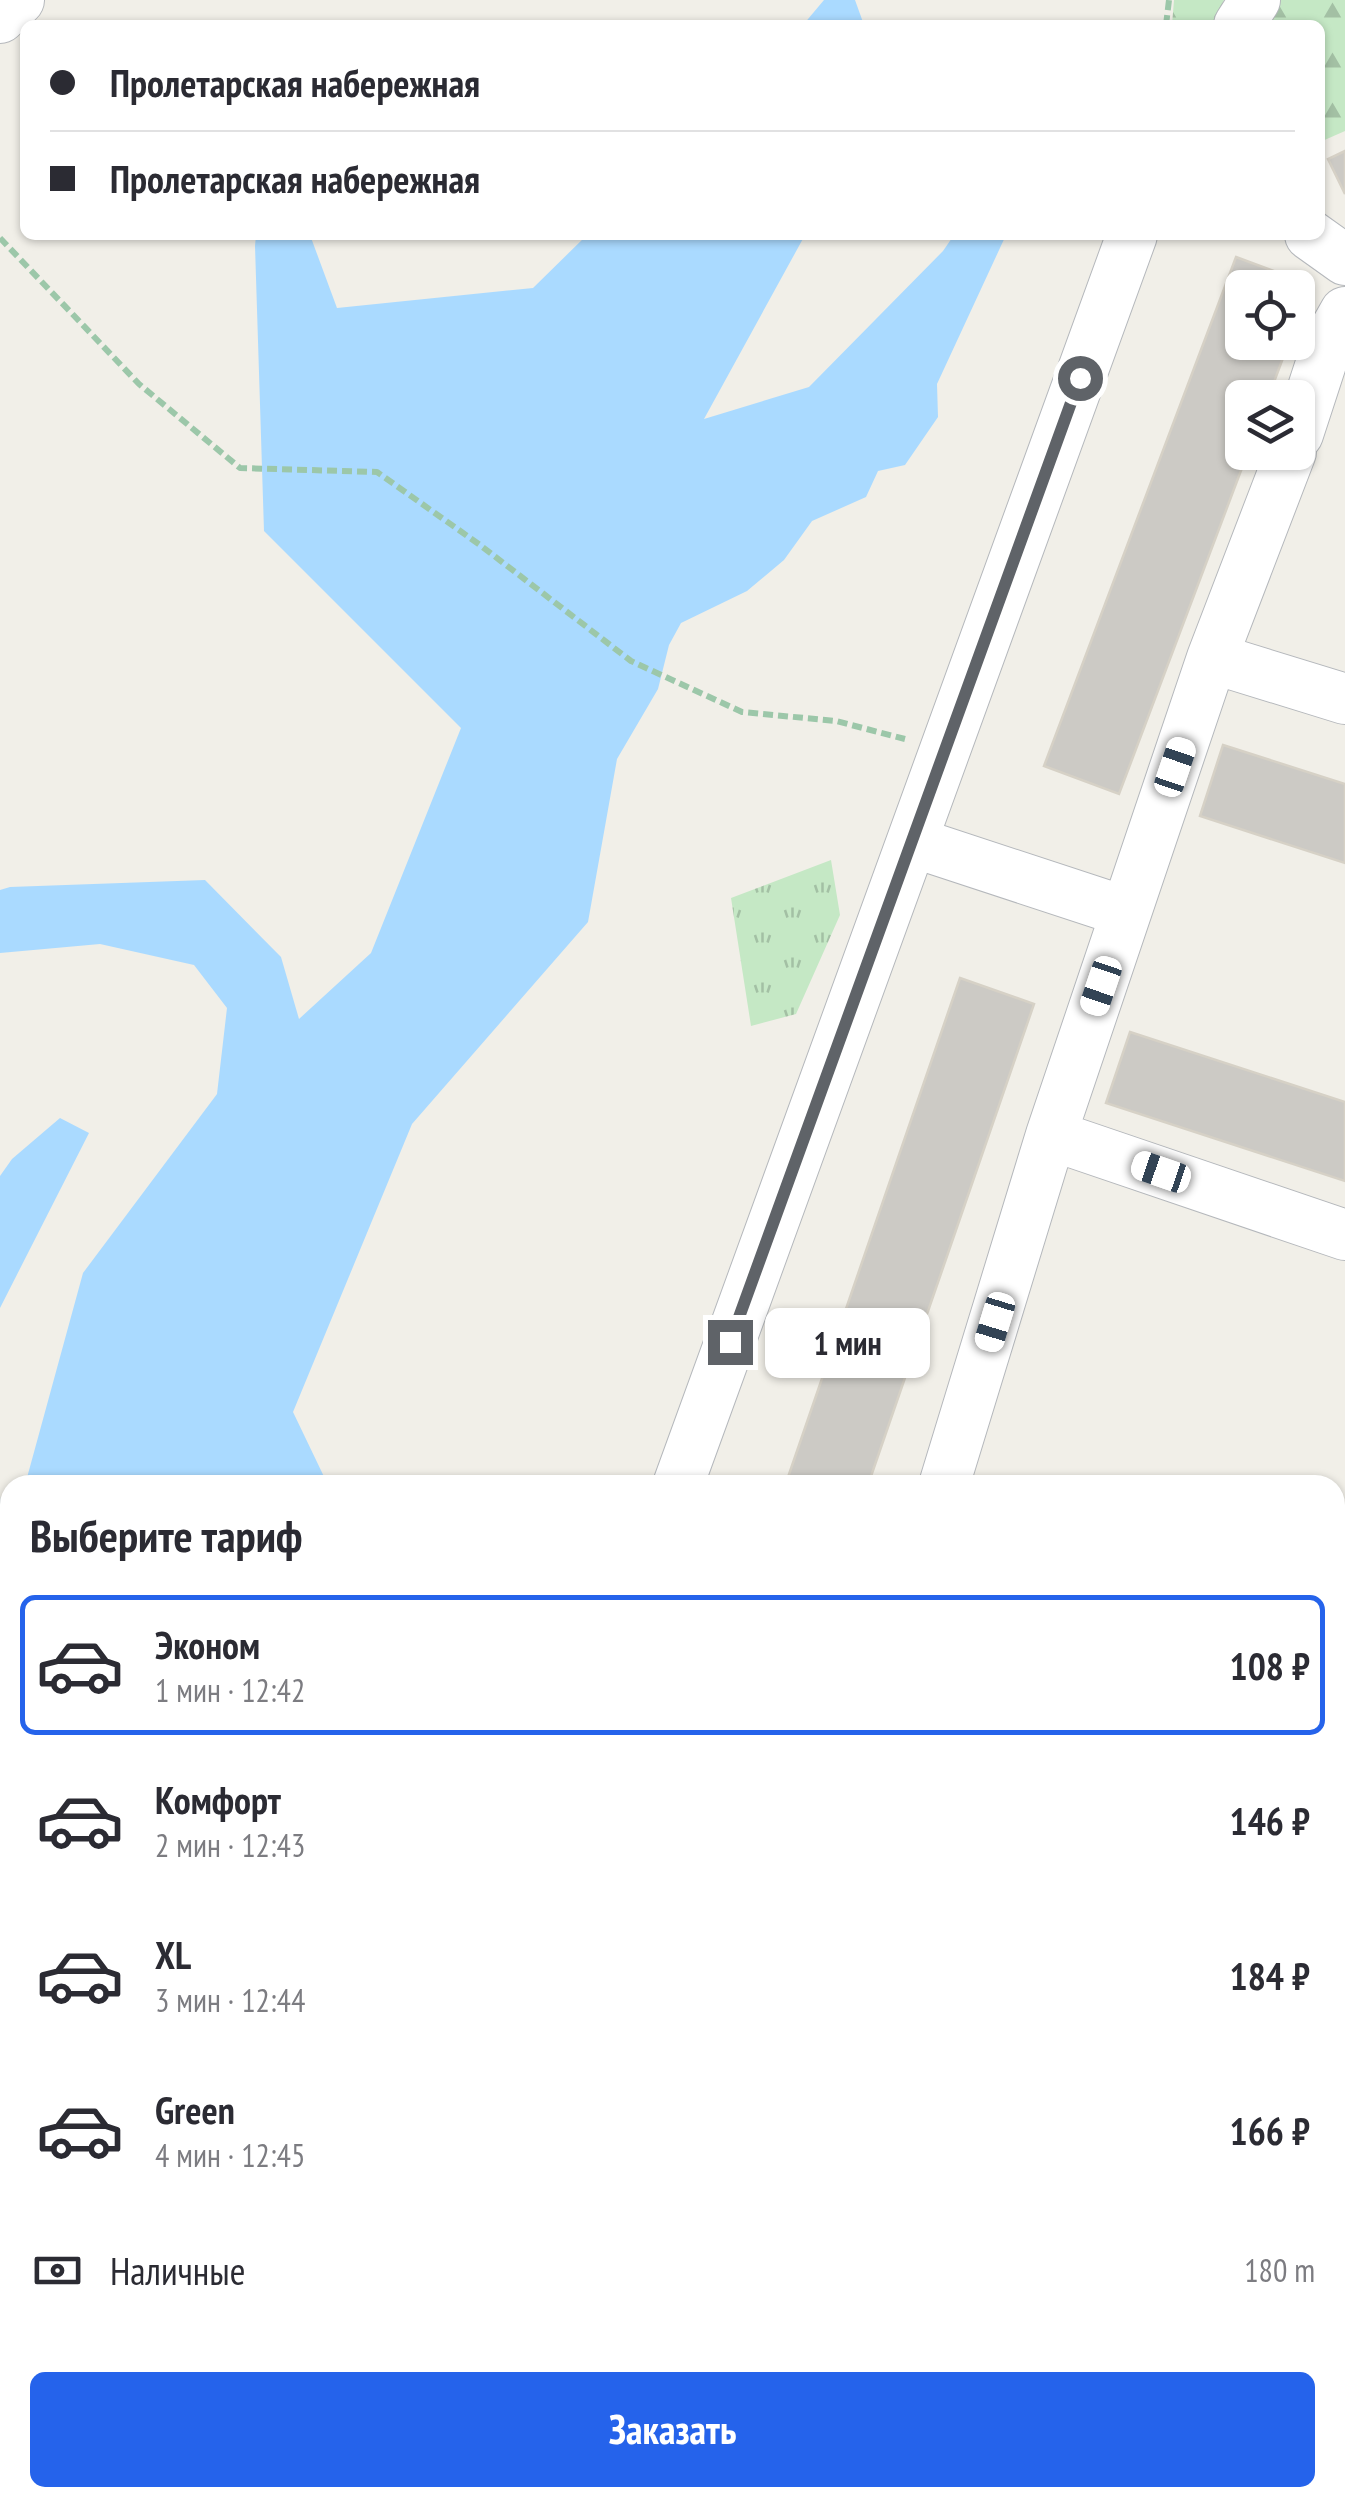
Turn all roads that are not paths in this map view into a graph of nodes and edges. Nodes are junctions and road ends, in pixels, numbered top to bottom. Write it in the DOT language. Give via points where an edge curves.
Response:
graph roads {
  1 [pos="19,0"];
  2 [pos="0,18"];
  3 [pos="1130,240"];
  4 [pos="1317,240"];
  5 [pos="1345,260"];
  6 [pos="1345,312"];
  7 [pos="1315,382"];
  8 [pos="1284,470"];
  9 [pos="1212,658"];
  10 [pos="1345,699"];
  11 [pos="913,842"];
  12 [pos="1126,912"];
  13 [pos="1051,1135"];
  14 [pos="1345,1235"];
  15 [pos="682,1475"];
  16 [pos="947,1475"];
  1 -- 2 [label="street"];
  3 -- 11 [label="street"];
  4 -- 5 [label="street"];
  6 -- 7 [label="street"];
  8 -- 9 [label="street"];
  9 -- 10 [label="street"];
  9 -- 12 [label="street"];
  11 -- 12 [label="street"];
  11 -- 15 [label="street"];
  12 -- 13 [label="street"];
  13 -- 14 [label="street"];
  13 -- 16 [label="street"];
}
